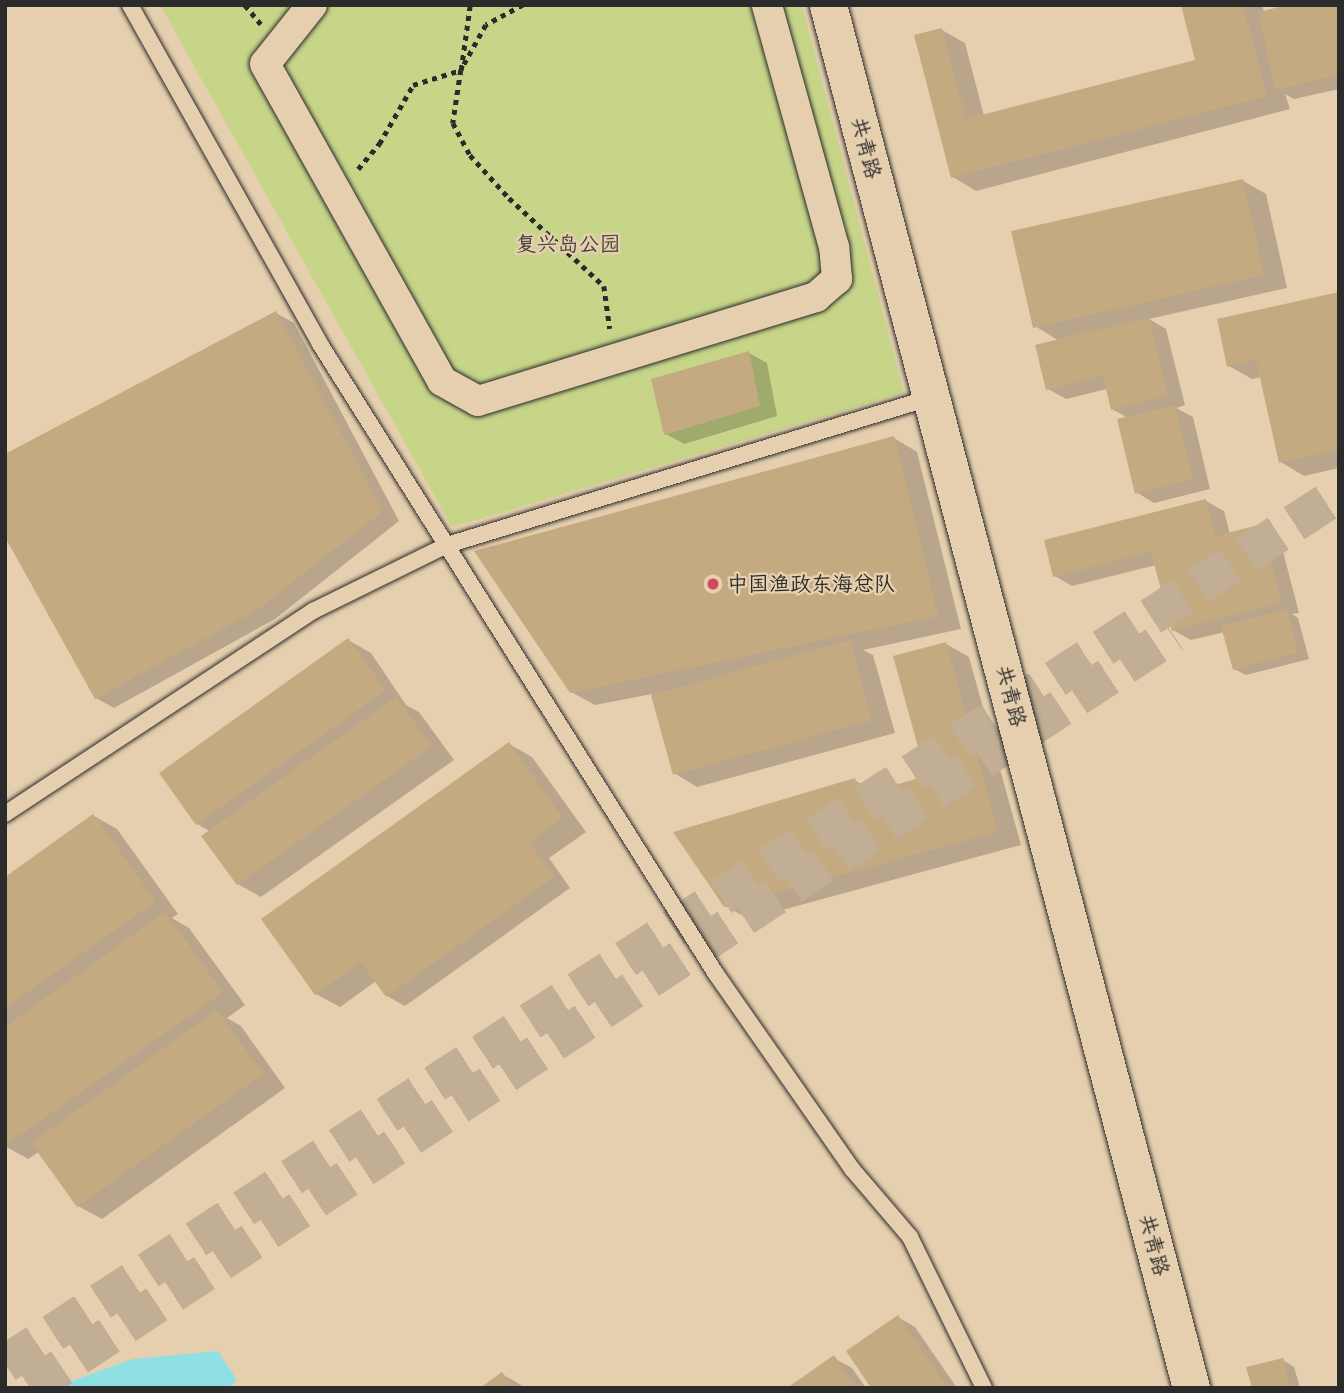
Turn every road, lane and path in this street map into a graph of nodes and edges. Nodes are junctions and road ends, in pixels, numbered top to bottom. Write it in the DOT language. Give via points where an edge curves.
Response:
graph roads {
  1 [pos="130,5"];
  2 [pos="312,5"];
  3 [pos="471,5"];
  4 [pos="523,5"];
  5 [pos="767,5"];
  6 [pos="828,5"];
  7 [pos="461,70"];
  8 [pos="338,192"];
  9 [pos="608,361"];
  10 [pos="933,397"];
  11 [pos="447,545"];
  12 [pos="5,814"];
  13 [pos="984,1388"];
  14 [pos="1191,1388"];
  1 -- 11 [label="lane" via="320,344"];
  2 -- 8 [label="street" via="265,64"];
  3 -- 7 [label="path"];
  4 -- 7 [label="path" via="486,25"];
  5 -- 9 [label="street" via="834,247 837,279 816,298"];
  6 -- 10 [label="street, 共青路"];
  7 -- 8 [label="path" via="413,85 379,144"];
  7 -- 9 [label="path" via="453,123 470,155 493,181 604,286 612,316"];
  8 -- 9 [label="street" via="442,381 478,401"];
  10 -- 11 [label="lane"];
  10 -- 14 [label="street, 共青路"];
  11 -- 12 [label="lane" via="313,611"];
  11 -- 13 [label="lane" via="716,974 852,1169 910,1237"];
}
